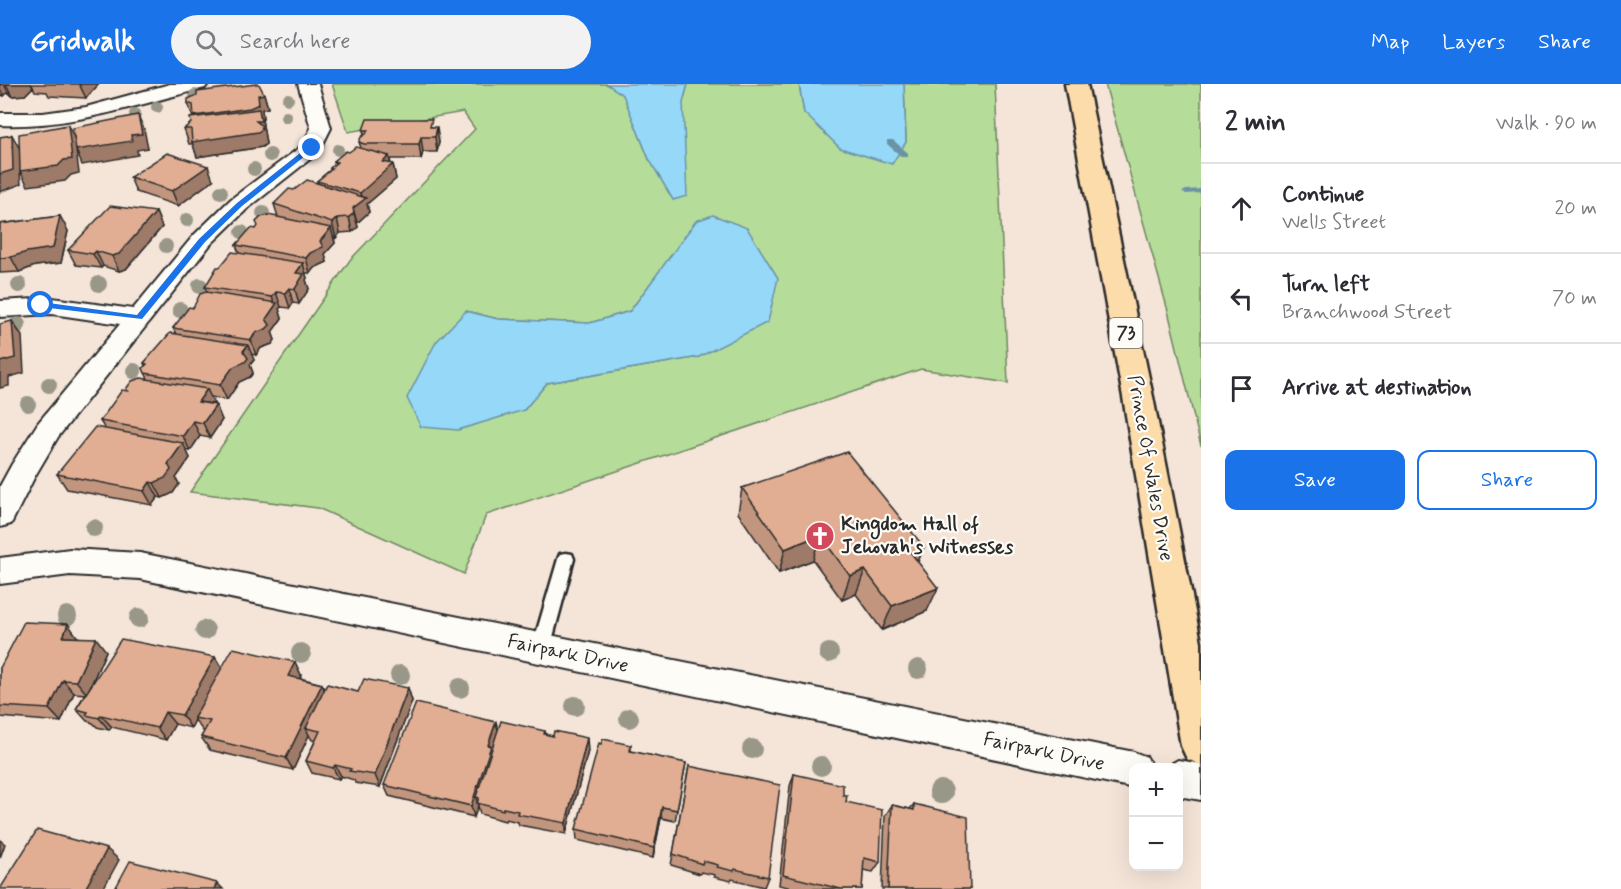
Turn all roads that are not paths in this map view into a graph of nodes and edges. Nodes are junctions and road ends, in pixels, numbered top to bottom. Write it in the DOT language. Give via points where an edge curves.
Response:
graph roads {
  1 [pos="198,84"];
  2 [pos="308,84"];
  3 [pos="1076,84"];
  4 [pos="0,118"];
  5 [pos="0,309"];
  6 [pos="139,318"];
  7 [pos="0,515"];
  8 [pos="566,559"];
  9 [pos="0,571"];
  10 [pos="541,648"];
  11 [pos="1201,746"];
  12 [pos="1129,769"];
  13 [pos="1183,779"];
  14 [pos="1201,782"];
  1 -- 4 [label="street" via="77,114 47,119"];
  2 -- 6 [label="street" via="321,128 312,148 239,204 202,240"];
  3 -- 11 [label="main road, Prince Of Wales Drive / 73"];
  5 -- 6 [label="street" via="41,305"];
  6 -- 7 [label="street" via="48,430"];
  8 -- 10 [label="lane"];
  9 -- 10 [label="street, Fairpark Drive" via="70,562 140,566"];
  10 -- 12 [label="street, Fairpark Drive"];
  13 -- 14 [label="street"];
}
